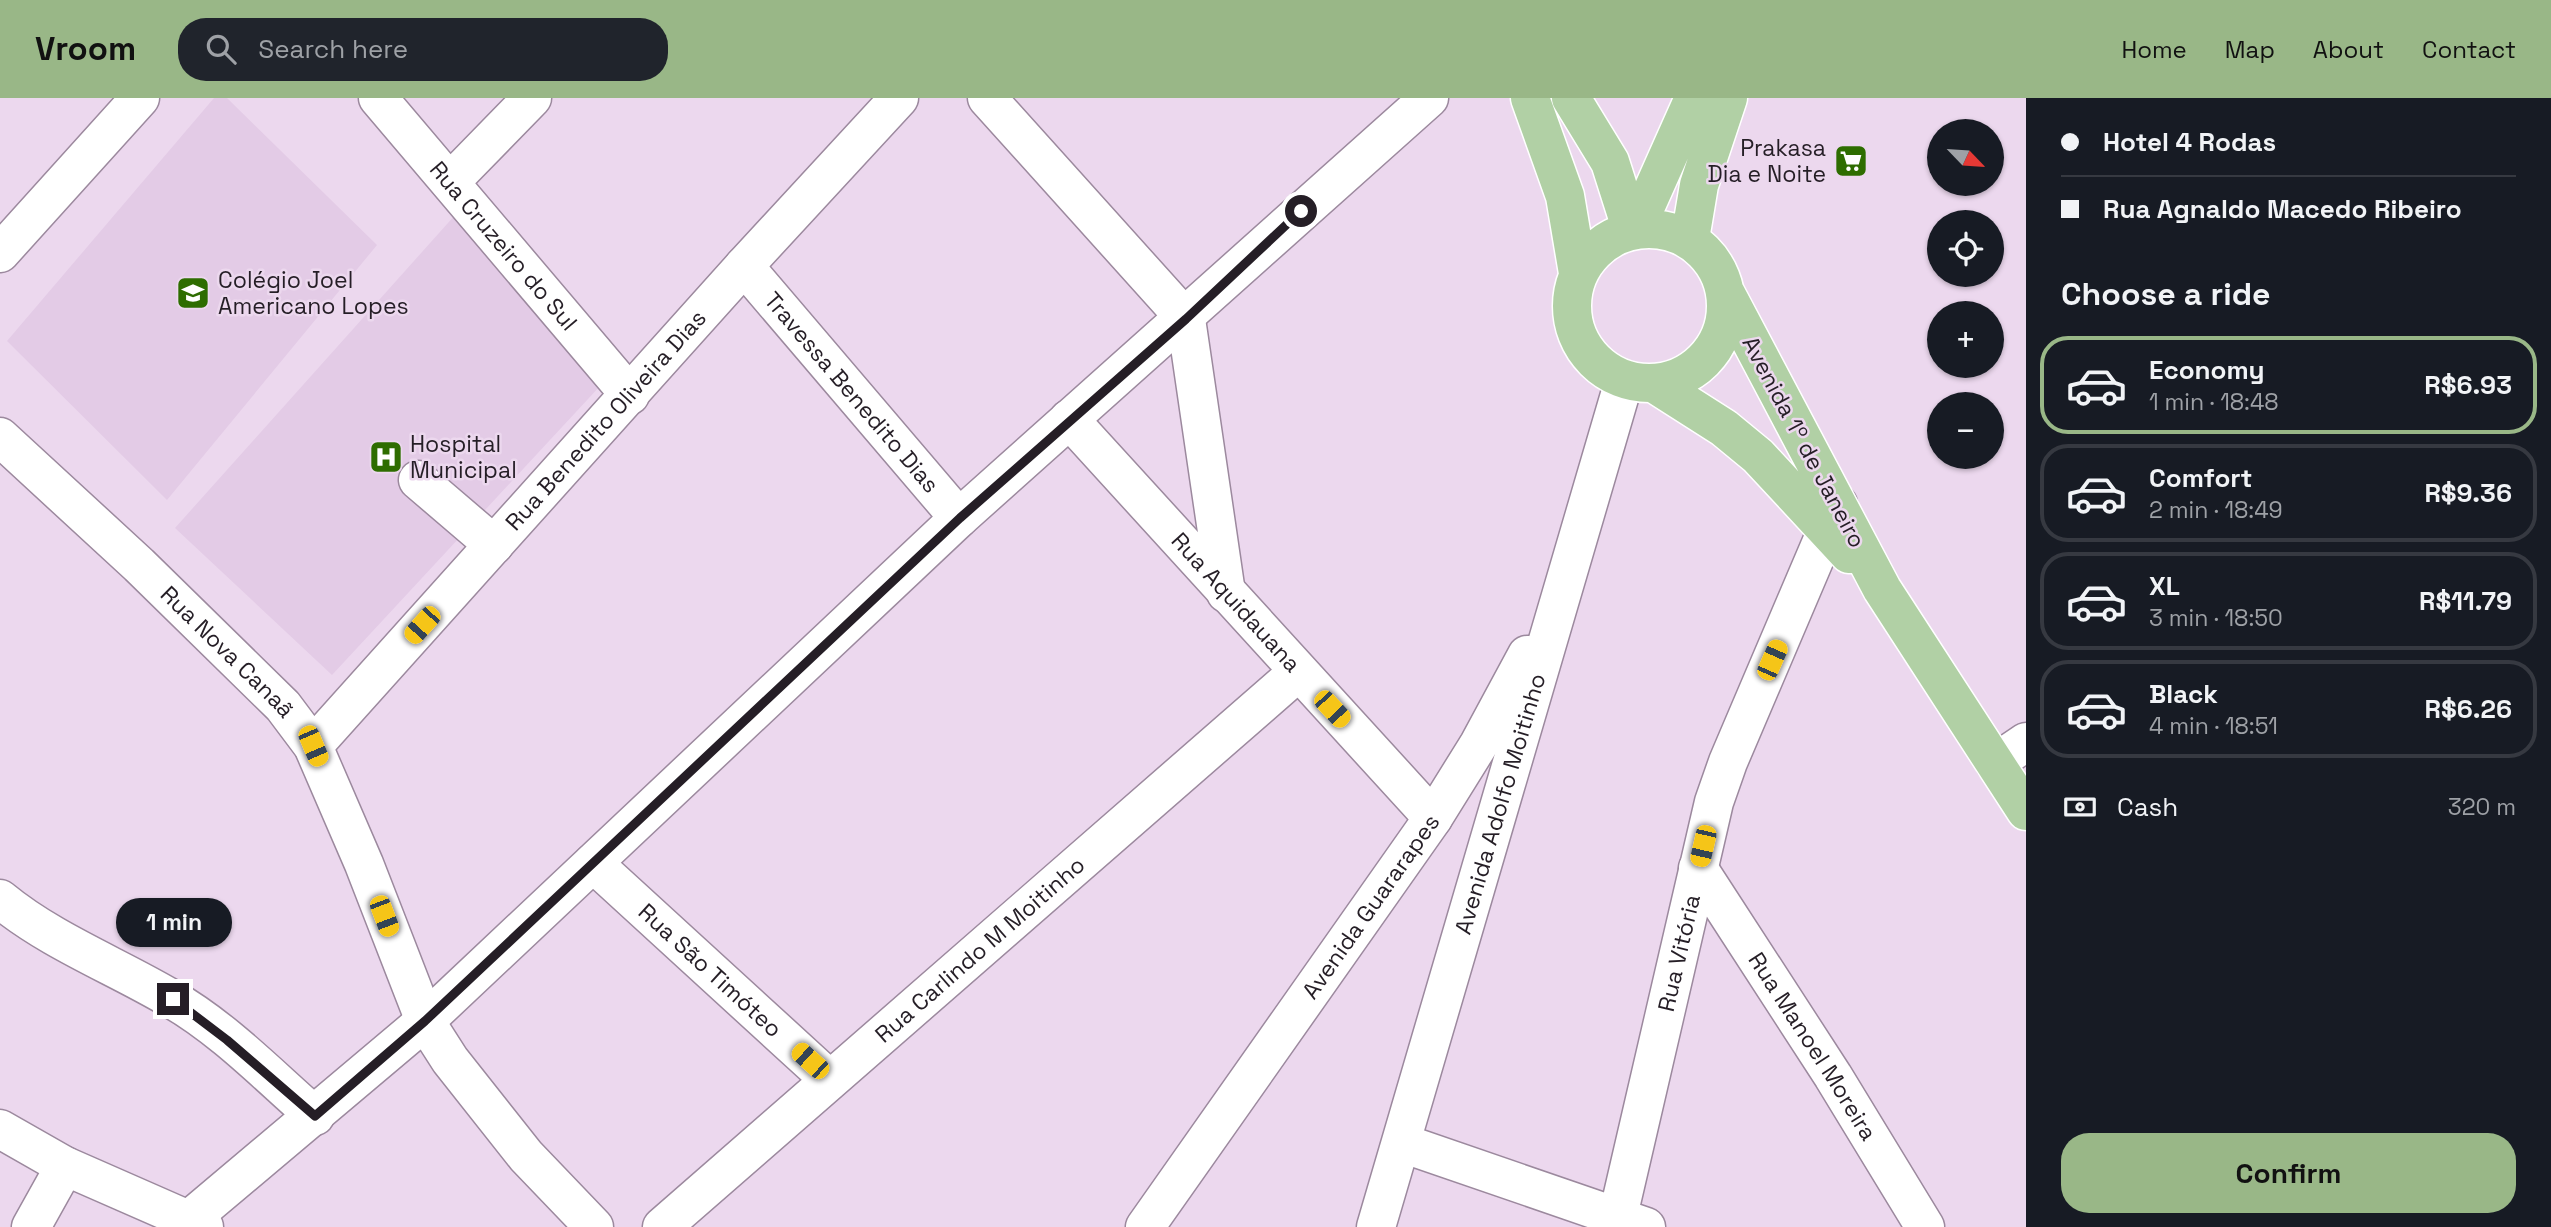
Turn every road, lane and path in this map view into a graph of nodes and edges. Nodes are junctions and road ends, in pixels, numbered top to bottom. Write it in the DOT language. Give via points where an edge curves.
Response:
graph roads {
  1 [pos="140,98"];
  2 [pos="379,98"];
  3 [pos="532,98"];
  4 [pos="899,98"];
  5 [pos="987,98"];
  6 [pos="1429,98"];
  7 [pos="1530,98"];
  8 [pos="1572,98"];
  9 [pos="1694,98"];
  10 [pos="1728,98"];
  11 [pos="450,182"];
  12 [pos="1633,228"];
  13 [pos="1690,239"];
  14 [pos="0,253"];
  15 [pos="744,265"];
  16 [pos="1578,273"];
  17 [pos="1726,294"];
  18 [pos="1186,319"];
  19 [pos="1639,382"];
  20 [pos="630,395"];
  21 [pos="1069,419"];
  22 [pos="0,437"];
  23 [pos="418,480"];
  24 [pos="1833,517"];
  25 [pos="960,518"];
  26 [pos="494,545"];
  27 [pos="1569,568"];
  28 [pos="1226,593"];
  29 [pos="1298,672"];
  30 [pos="2026,742"];
  31 [pos="313,746"];
  32 [pos="1995,763"];
  33 [pos="2026,811"];
  34 [pos="1433,818"];
  35 [pos="593,863"];
  36 [pos="1698,868"];
  37 [pos="0,899"];
  38 [pos="425,1021"];
  39 [pos="829,1079"];
  40 [pos="315,1116"];
  41 [pos="0,1129"];
  42 [pos="1402,1143"];
  43 [pos="65,1166"];
  44 [pos="1632,1222"];
  45 [pos="197,1223"];
  46 [pos="31,1227"];
  47 [pos="594,1227"];
  48 [pos="662,1227"];
  49 [pos="1145,1227"];
  50 [pos="1376,1227"];
  51 [pos="1925,1227"];
  1 -- 14 [label="street"];
  2 -- 11 [label="street, Rua Cruzeiro do Sul"];
  3 -- 11 [label="street"];
  4 -- 15 [label="street, Rua Benedito Oliveira Dias"];
  5 -- 18 [label="street"];
  6 -- 18 [label="street"];
  7 -- 16 [label="main road" via="1565,196"];
  8 -- 12 [label="main road" via="1611,162"];
  9 -- 12 [label="main road"];
  10 -- 13 [label="main road" via="1699,185"];
  11 -- 20 [label="street, Rua Cruzeiro do Sul"];
  12 -- 13 [label="main road" via="1660,228"];
  12 -- 16 [label="main road" via="1598,246"];
  13 -- 17 [label="main road" via="1714,263"];
  15 -- 20 [label="street, Rua Benedito Oliveira Dias"];
  15 -- 25 [label="street, Travessa Benedito Dias"];
  16 -- 19 [label="main road" via="1570,305 1577,337 1596,364"];
  17 -- 19 [label="main road" via="1724,327 1708,356 1684,376"];
  17 -- 24 [label="main road, Avenida 1º de Janeiro"];
  18 -- 21 [label="street"];
  18 -- 28 [label="street"];
  19 -- 24 [label="main road, Avenida 1º de Janeiro" via="1724,428"];
  19 -- 27 [label="street, Avenida Adolfo Moitinho"];
  20 -- 26 [label="street, Rua Benedito Oliveira Dias"];
  21 -- 25 [label="street"];
  21 -- 28 [label="street, Rua Aquidauana"];
  22 -- 31 [label="street, Rua Nova Canaã" via="283,706"];
  23 -- 26 [label="street"];
  24 -- 32 [label="main road, Avenida 1º de Janeiro"];
  24 -- 36 [label="street, Rua Vitória" via="1728,762"];
  25 -- 35 [label="street"];
  26 -- 31 [label="street, Rua Benedito Oliveira Dias"];
  27 -- 34 [label="street, Avenida Guararapes" via="1518,673"];
  27 -- 42 [label="street, Avenida Adolfo Moitinho"];
  28 -- 29 [label="street, Rua Aquidauana"];
  29 -- 34 [label="street, Rua Aquidauana"];
  29 -- 39 [label="street, Rua Carlindo M Moitinho"];
  30 -- 32 [label="street"];
  31 -- 38 [label="street, Rua Nova Canaã"];
  32 -- 33 [label="main road, Avenida 1º de Janeiro"];
  34 -- 49 [label="street, Avenida Guararapes"];
  35 -- 38 [label="street"];
  35 -- 39 [label="street, Rua São Timóteo"];
  36 -- 44 [label="street, Rua Vitória"];
  36 -- 51 [label="street, Rua Manoel Moreira"];
  37 -- 40 [label="street" via="65,942 173,999"];
  38 -- 40 [label="street"];
  38 -- 47 [label="street, Rua Nova Canaã" via="526,1156"];
  39 -- 48 [label="street, Rua Carlindo M Moitinho"];
  40 -- 45 [label="street"];
  41 -- 43 [label="street"];
  42 -- 44 [label="street"];
  42 -- 50 [label="street, Avenida Adolfo Moitinho"];
  43 -- 45 [label="street"];
  43 -- 46 [label="street"];
}
